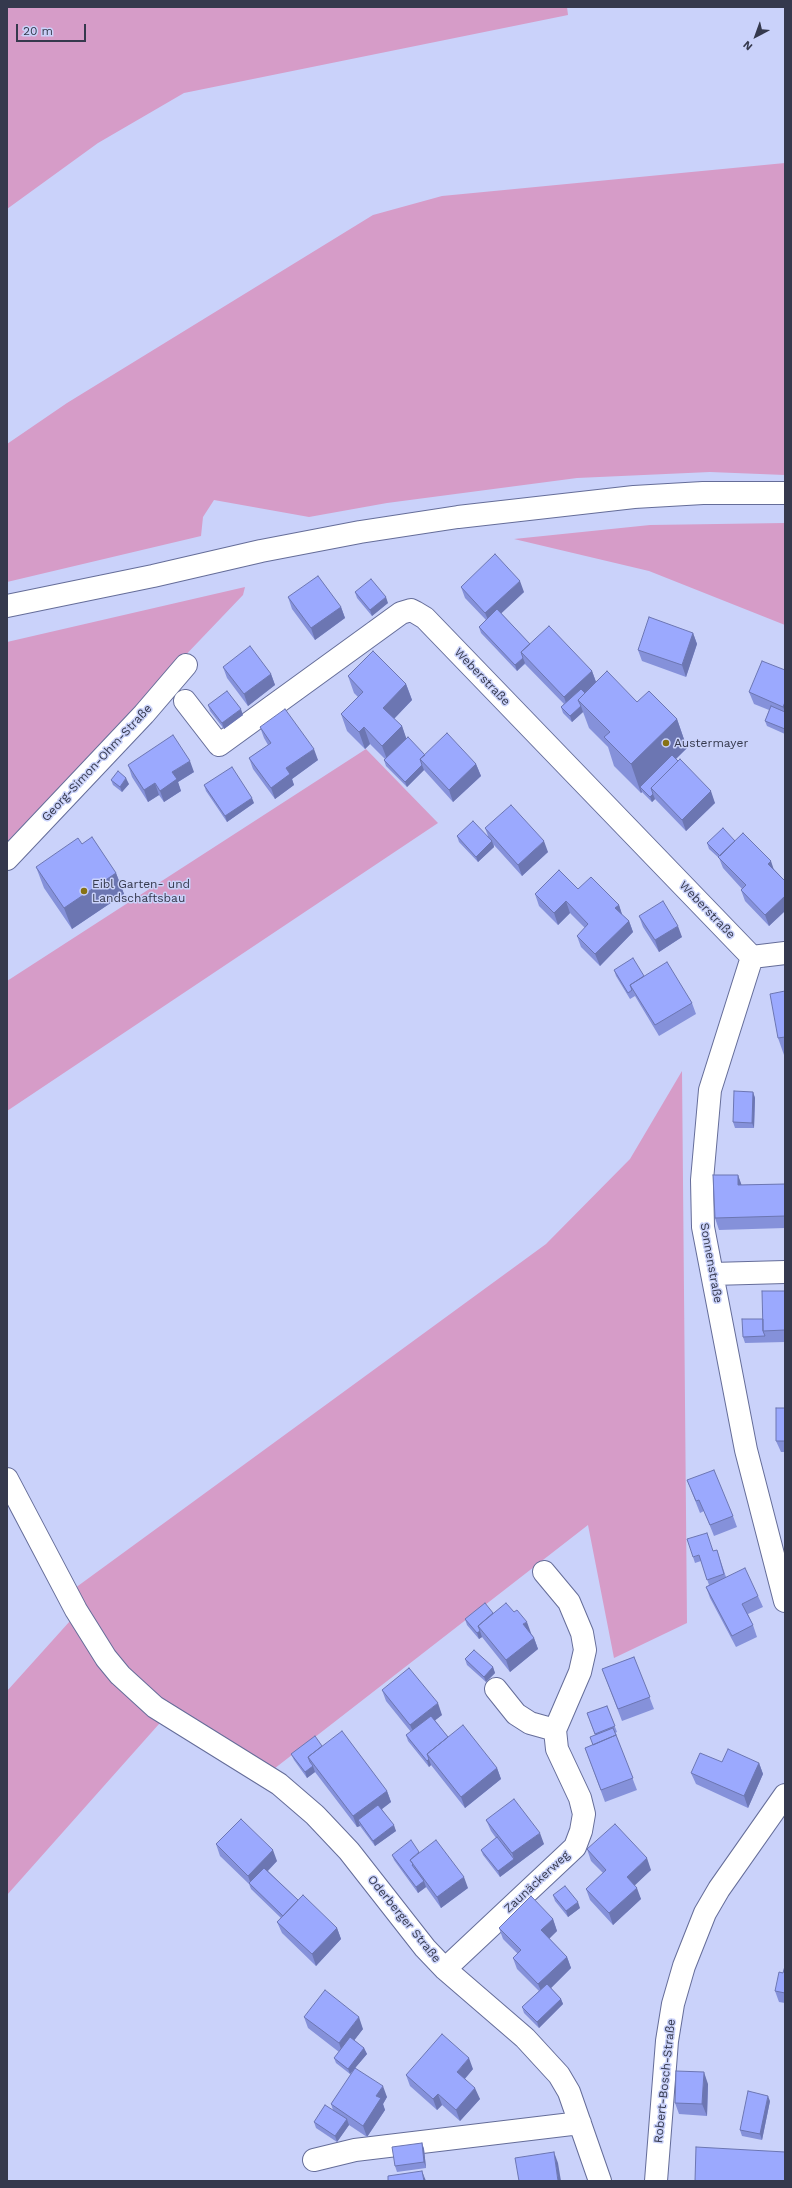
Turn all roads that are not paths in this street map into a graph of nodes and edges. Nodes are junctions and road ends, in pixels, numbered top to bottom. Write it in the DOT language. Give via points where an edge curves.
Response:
graph roads {
  1 [pos="785,494"];
  2 [pos="7,606"];
  3 [pos="186,665"];
  4 [pos="185,701"];
  5 [pos="7,858"];
  6 [pos="785,953"];
  7 [pos="752,957"];
  8 [pos="785,1272"];
  9 [pos="712,1274"];
  10 [pos="7,1479"];
  11 [pos="544,1572"];
  12 [pos="785,1602"];
  13 [pos="496,1689"];
  14 [pos="555,1730"];
  15 [pos="785,1795"];
  16 [pos="445,1969"];
  17 [pos="580,2123"];
  18 [pos="314,2160"];
  19 [pos="600,2181"];
  20 [pos="656,2181"];
  1 -- 2 [label="street" via="703,493 634,497 458,517 261,551"];
  3 -- 5 [label="street, Georg-Simon-Ohm-Straße" via="144,714"];
  4 -- 7 [label="street, Weberstraße" via="219,746 401,613 411,610 425,618"];
  6 -- 7 [label="street"];
  7 -- 9 [label="street, Sonnenstraße" via="710,1090 702,1204 703,1227"];
  8 -- 9 [label="street"];
  9 -- 12 [label="street, Sonnenstraße" via="746,1450"];
  10 -- 16 [label="street, Oderberger Straße" via="76,1610 106,1658 120,1675 155,1707 279,1784 315,1815 349,1851 425,1948"];
  11 -- 14 [label="street" via="569,1602 578,1619 585,1650 580,1672"];
  13 -- 14 [label="street" via="516,1714 530,1723"];
  14 -- 16 [label="street, Zaunäckerweg" via="557,1749 580,1798 584,1814 575,1847"];
  15 -- 20 [label="street, Robert-Bosch-Straße" via="705,1912 684,1966 666,2041"];
  16 -- 17 [label="street, Oderberger Straße" via="545,2058 569,2092"];
  17 -- 18 [label="street" via="355,2150"];
  17 -- 19 [label="street, Oderberger Straße"];
}
